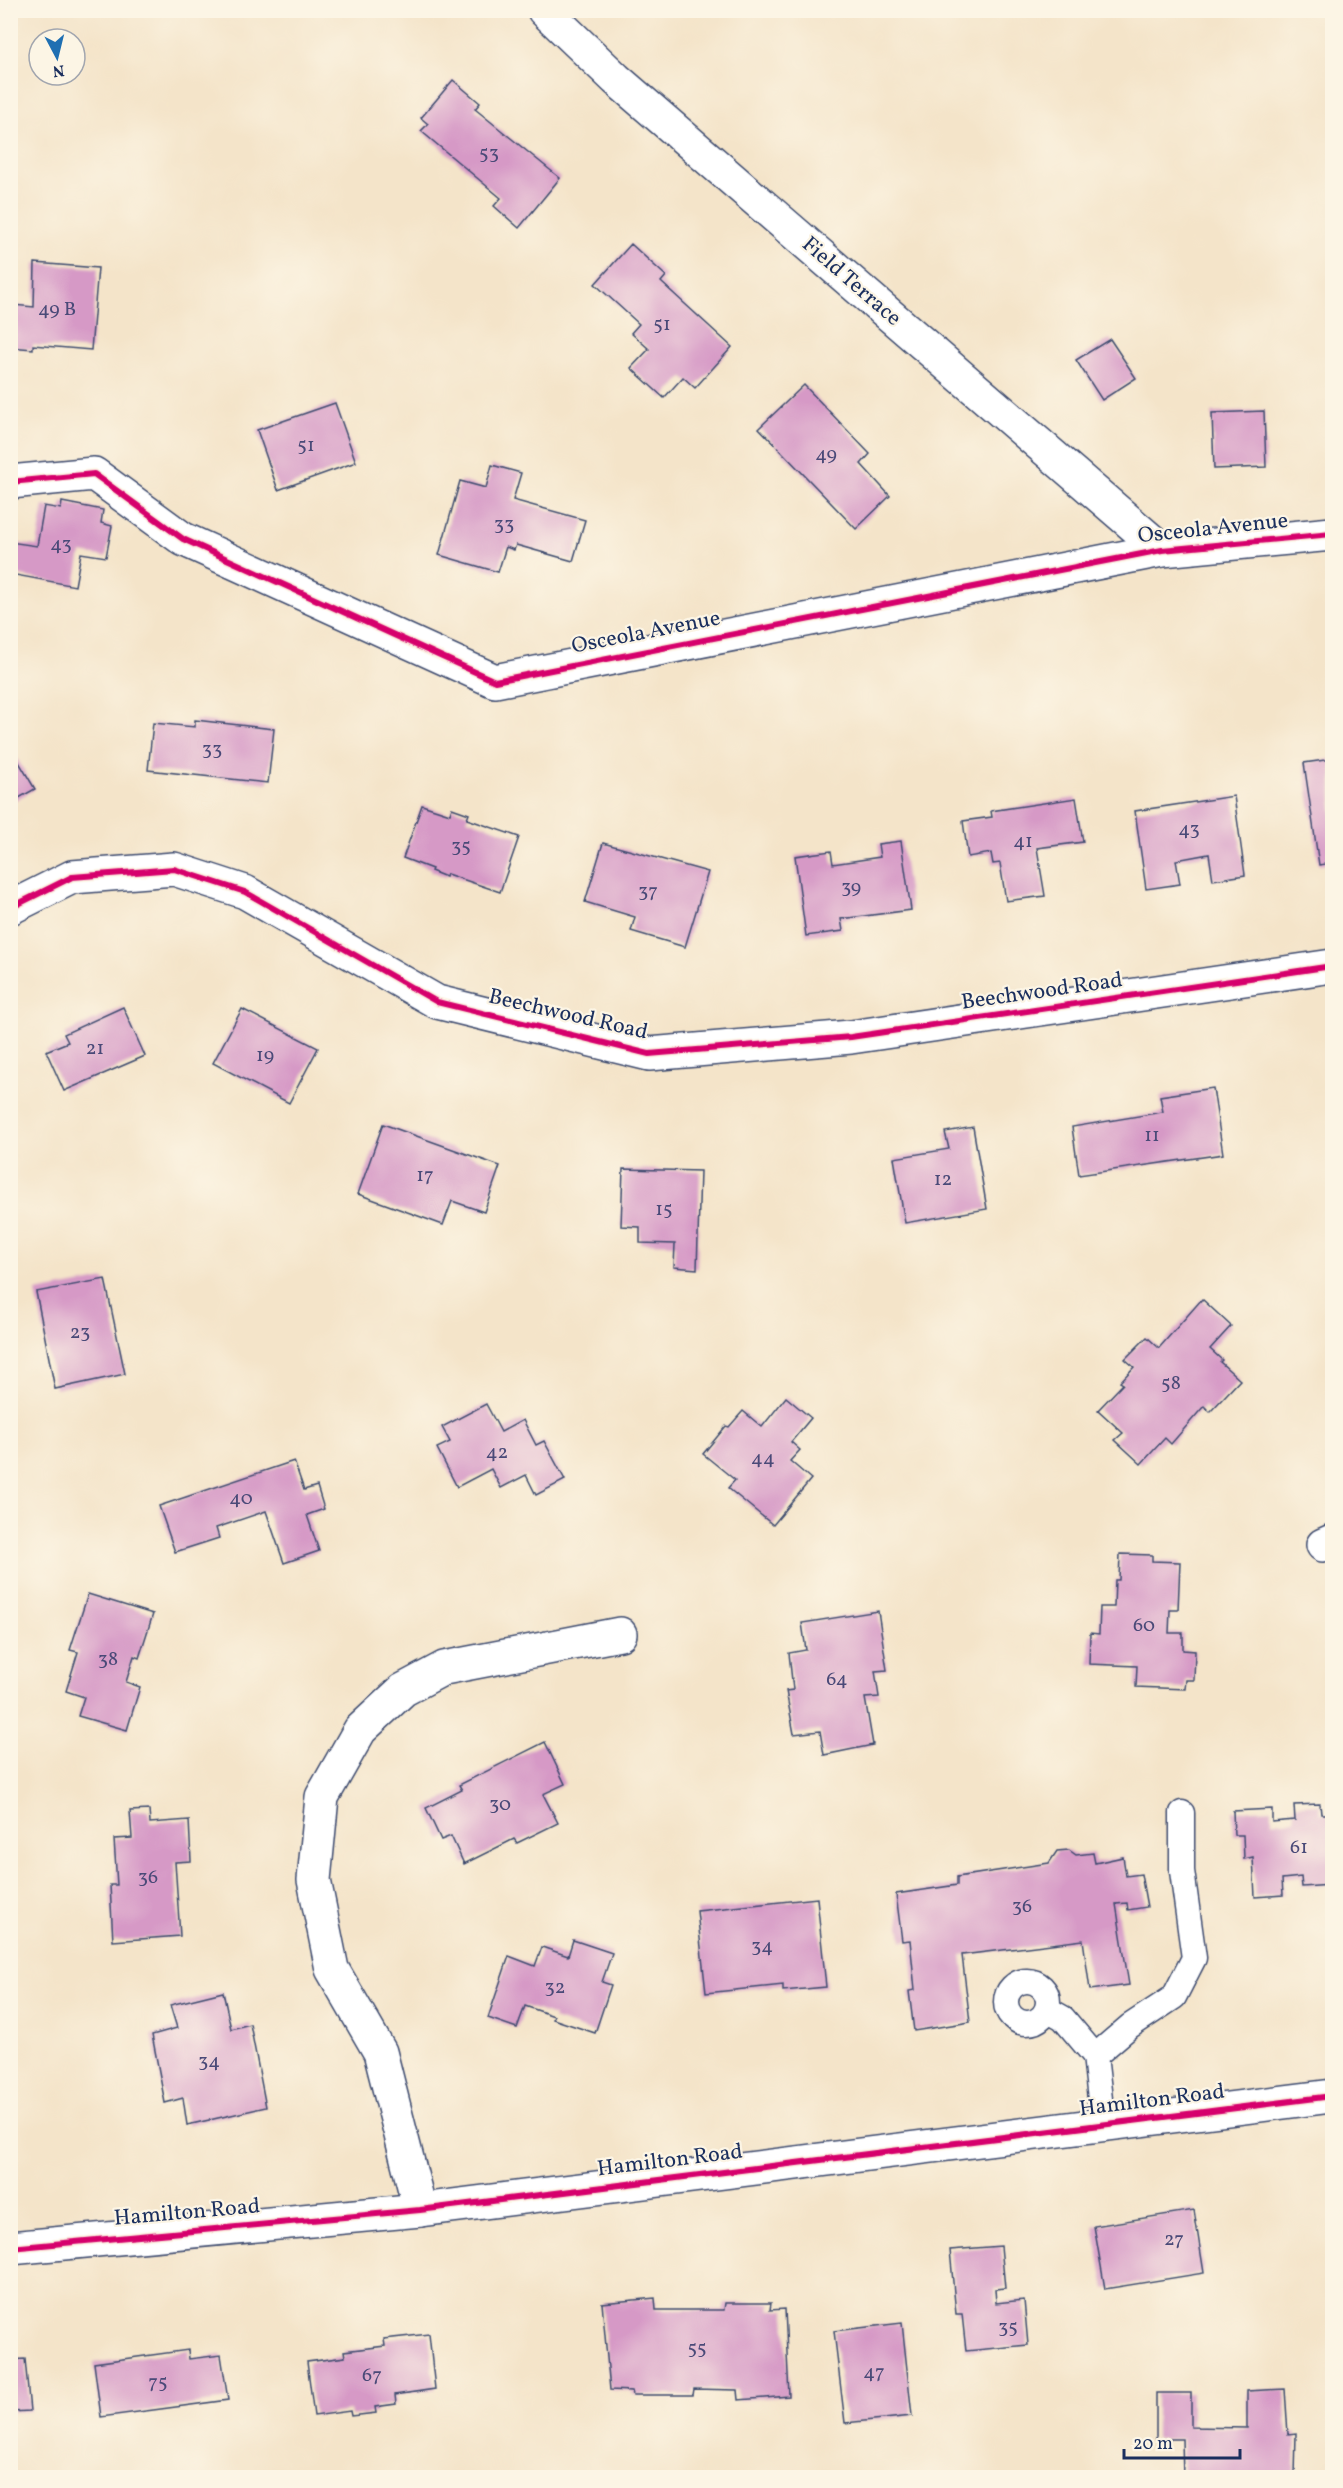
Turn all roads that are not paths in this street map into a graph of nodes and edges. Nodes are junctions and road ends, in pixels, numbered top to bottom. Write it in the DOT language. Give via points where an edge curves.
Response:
graph roads {
  1 [pos="544,10"];
  2 [pos="10,482"];
  3 [pos="1332,534"];
  4 [pos="1162,550"];
  5 [pos="10,908"];
  6 [pos="1332,966"];
  7 [pos="620,1634"];
  8 [pos="1182,1813"];
  9 [pos="1047,2009"];
  10 [pos="1095,2056"];
  11 [pos="1332,2096"];
  12 [pos="1103,2125"];
  13 [pos="420,2210"];
  14 [pos="10,2248"];
  1 -- 4 [label="street, Field Terrace" via="616,79"];
  2 -- 4 [label="street, Osceola Avenue" via="94,474 183,539 495,681"];
  3 -- 4 [label="street, Osceola Avenue"];
  5 -- 6 [label="street, Beechwood Road" via="72,877 174,869 245,892 437,1002 650,1054 851,1037"];
  7 -- 13 [label="street" via="444,1668 403,1690 360,1730 322,1797 314,1881 332,1969 380,2052"];
  8 -- 10 [label="lane" via="1182,1871 1194,1958 1174,1997 1130,2026"];
  9 -- 10 [label="lane" via="1063,2018"];
  10 -- 12 [label="lane"];
  11 -- 12 [label="street, Hamilton Road"];
  12 -- 13 [label="street, Hamilton Road"];
  13 -- 14 [label="street, Hamilton Road"];
}
